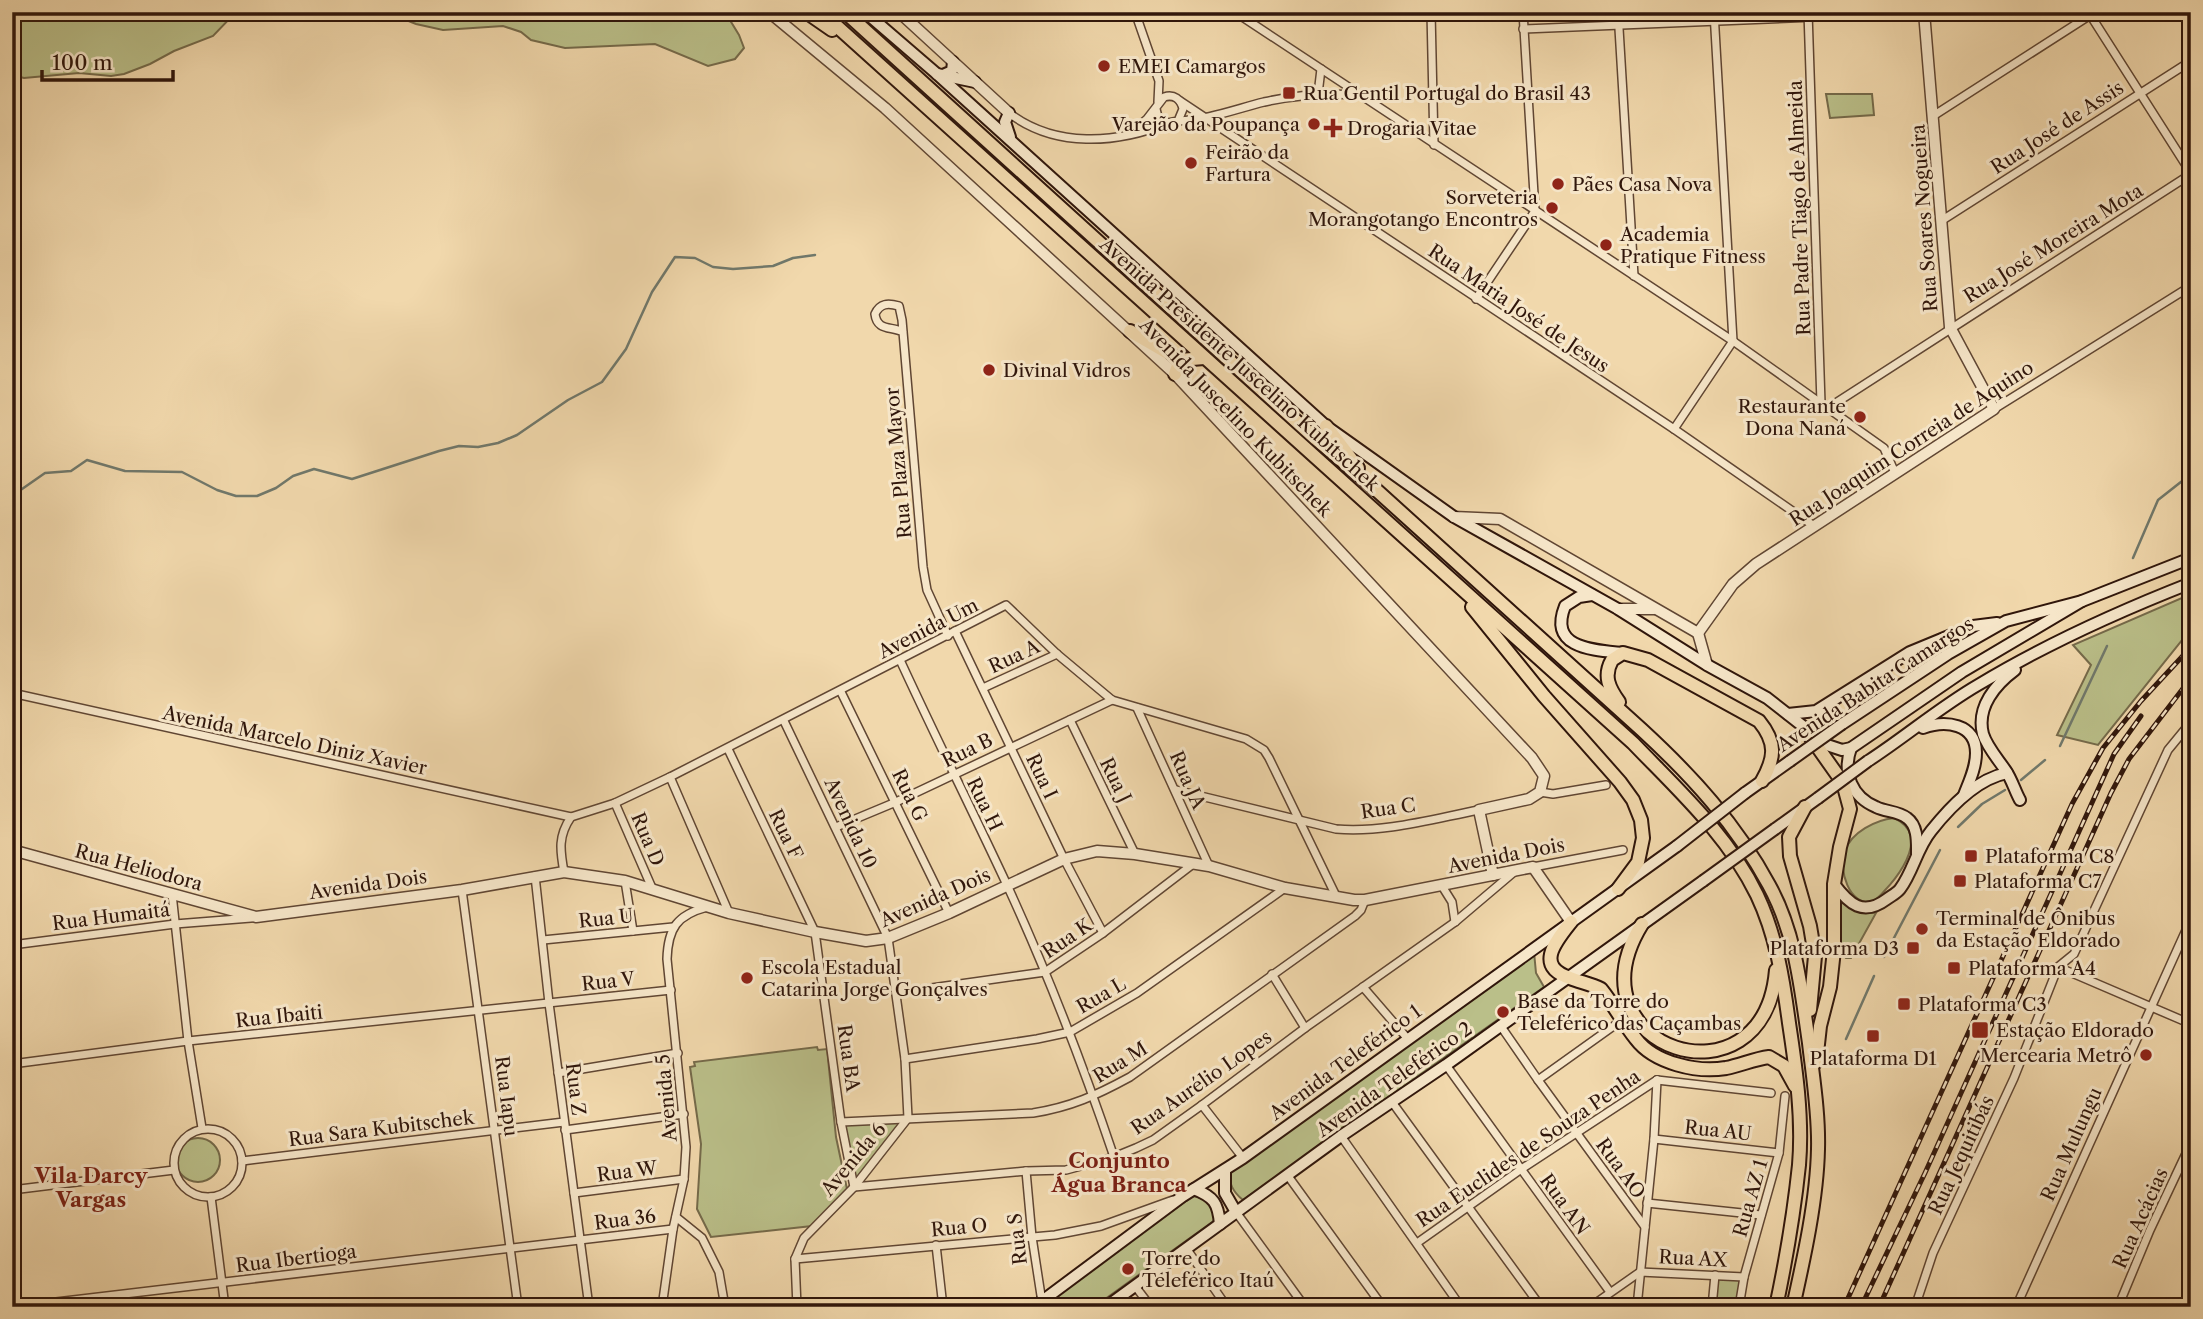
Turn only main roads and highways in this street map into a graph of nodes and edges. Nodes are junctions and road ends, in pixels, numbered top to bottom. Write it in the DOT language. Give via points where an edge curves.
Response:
graph roads {
  1 [pos="806,12"];
  2 [pos="821,12"];
  3 [pos="845,12"];
  4 [pos="865,12"];
  5 [pos="861,48"];
  6 [pos="953,62"];
  7 [pos="940,75"];
  8 [pos="975,82"];
  9 [pos="1009,113"];
  10 [pos="1015,145"];
  11 [pos="1130,331"];
  12 [pos="1204,358"];
  13 [pos="1180,360"];
  14 [pos="1175,374"];
  15 [pos="1326,426"];
  16 [pos="1373,487"];
  17 [pos="2191,558"];
  18 [pos="1449,578"];
  19 [pos="2191,583"];
  20 [pos="1592,595"];
  21 [pos="2082,601"];
  22 [pos="2006,621"];
  23 [pos="2042,649"];
  24 [pos="1623,653"];
  25 [pos="1788,714"];
  26 [pos="1642,730"];
  27 [pos="1913,731"];
  28 [pos="1807,732"];
  29 [pos="1851,748"];
  30 [pos="2007,773"];
  31 [pos="1762,781"];
  32 [pos="1964,795"];
  33 [pos="2020,800"];
  34 [pos="1805,807"];
  35 [pos="1676,846"];
  36 [pos="1917,854"];
  37 [pos="1834,884"];
  38 [pos="1618,889"];
  39 [pos="1571,922"];
  40 [pos="1642,924"];
  41 [pos="1778,952"];
  42 [pos="1567,978"];
  43 [pos="1808,1035"];
  44 [pos="1814,1087"];
  45 [pos="1798,1090"];
  46 [pos="1224,1170"];
  47 [pos="1194,1189"];
  48 [pos="1236,1212"];
  49 [pos="1220,1224"];
  50 [pos="1038,1305"];
  51 [pos="1106,1307"];
  52 [pos="1776,1307"];
  53 [pos="1793,1307"];
  1 -- 5 [label="highway"];
  2 -- 5 [label="highway, Avenida Presidente Juscelino Kubitschek"];
  3 -- 16 [label="highway, Avenida Presidente Juscelino Kubitschek"];
  4 -- 7 [label="main road, Avenida Presidente Juscelino Kubitschek"];
  5 -- 12 [label="highway, Avenida Presidente Juscelino Kubitschek"];
  6 -- 7 [label="main road" via="952,71"];
  7 -- 8 [label="main road"];
  7 -- 10 [label="main road, Avenida Presidente Juscelino Kubitschek"];
  9 -- 10 [label="main road" via="1006,127"];
  10 -- 15 [label="main road, Avenida Presidente Juscelino Kubitschek"];
  11 -- 13 [label="highway"];
  12 -- 13 [label="highway"];
  12 -- 18 [label="highway, Avenida Presidente Juscelino Kubitschek"];
  13 -- 14 [label="highway"];
  15 -- 16 [label="highway"];
  15 -- 20 [label="main road, Avenida Presidente Juscelino Kubitschek" via="1454,517"];
  16 -- 26 [label="highway, Avenida Presidente Juscelino Kubitschek"];
  17 -- 21 [label="main road, Avenida Babita Camargos"];
  18 -- 38 [label="highway" via="1633,800 1643,838 1638,862"];
  18 -- 41 [label="highway, Avenida Presidente Juscelino Kubitschek" via="1633,743 1705,817 1756,893"];
  19 -- 23 [label="main road"];
  20 -- 24 [label="main road" via="1565,606 1564,634 1577,646"];
  20 -- 25 [label="main road, Avenida Presidente Juscelino Kubitschek"];
  21 -- 22 [label="main road, Avenida Babita Camargos"];
  21 -- 29 [label="main road" via="1962,672"];
  22 -- 25 [label="main road" via="1973,626 1910,652 1816,711"];
  22 -- 31 [label="main road, Avenida Babita Camargos, bridge" via="1948,654"];
  23 -- 27 [label="main road" via="1975,686"];
  23 -- 30 [label="main road" via="2005,677 1987,699 1981,719 1983,734"];
  24 -- 26 [label="highway" via="1608,668 1608,684"];
  24 -- 31 [label="highway" via="1648,660 1759,721 1768,732 1773,751"];
  25 -- 28 [label="main road, Avenida Presidente Juscelino Kubitschek"];
  26 -- 43 [label="highway" via="1719,807 1770,886 1799,965"];
  27 -- 32 [label="main road" via="1952,723 1971,736 1976,751"];
  27 -- 34 [label="main road, bridge"];
  28 -- 29 [label="main road, Avenida Presidente Juscelino Kubitschek" via="1834,748"];
  28 -- 37 [label="highway" via="1849,798 1849,820"];
  29 -- 36 [label="main road" via="1847,760 1852,785 1867,802 1908,818 1915,829"];
  30 -- 32 [label="main road" via="1990,777"];
  30 -- 33 [label="main road"];
  31 -- 35 [label="main road, Avenida Babita Camargos, bridge"];
  32 -- 36 [label="main road" via="1930,832"];
  34 -- 40 [label="main road, Avenida Teleférico 2, bridge"];
  34 -- 43 [label="highway" via="1789,837 1815,956"];
  35 -- 38 [label="main road, Avenida Teleférico 1"];
  36 -- 37 [label="main road" via="1900,889 1872,908 1851,903"];
  37 -- 44 [label="highway" via="1835,950 1819,1027"];
  38 -- 39 [label="main road, Avenida Teleférico 1"];
  39 -- 42 [label="highway" via="1553,944 1550,958"];
  39 -- 46 [label="main road, Avenida Teleférico 1"];
  40 -- 41 [label="highway" via="1630,944 1624,971 1627,997 1648,1033 1685,1051 1727,1047 1756,1026 1768,1010"];
  40 -- 42 [label="main road, Avenida Teleférico 2"];
  41 -- 45 [label="highway"];
  42 -- 45 [label="highway" via="1601,989 1637,1042 1665,1061 1723,1069 1769,1057 1784,1066"];
  42 -- 48 [label="main road, Avenida Teleférico 2"];
  43 -- 44 [label="highway"];
  44 -- 53 [label="highway" via="1818,1159"];
  45 -- 52 [label="highway" via="1799,1163"];
  46 -- 47 [label="main road, Avenida Teleférico 1"];
  46 -- 48 [label="main road" via="1225,1193"];
  47 -- 49 [label="main road" via="1207,1194 1218,1207"];
  47 -- 50 [label="main road, Avenida Teleférico 1"];
  48 -- 49 [label="main road, Avenida Teleférico 2"];
  49 -- 51 [label="main road, Avenida Teleférico 2"];
}
